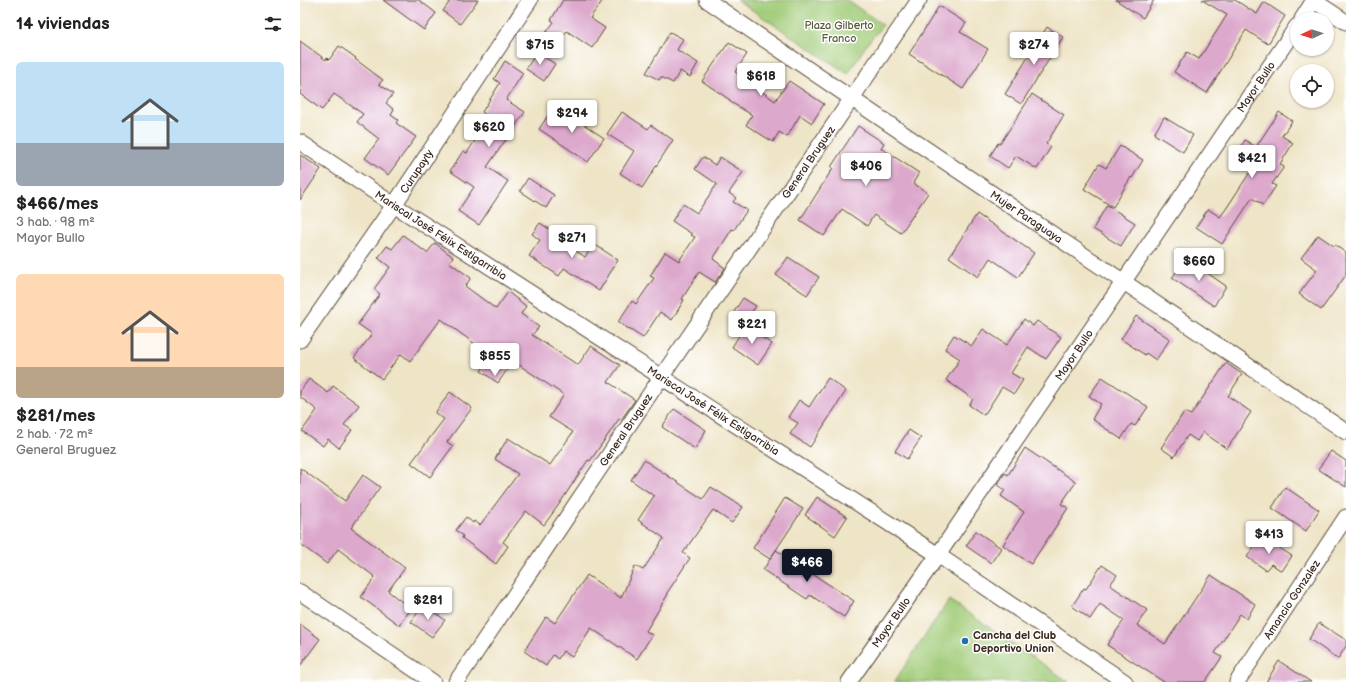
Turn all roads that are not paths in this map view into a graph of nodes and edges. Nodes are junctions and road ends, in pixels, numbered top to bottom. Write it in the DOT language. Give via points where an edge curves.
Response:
graph roads {
  1 [pos="530,0"];
  2 [pos="707,0"];
  3 [pos="919,0"];
  4 [pos="1314,0"];
  5 [pos="1306,12"];
  6 [pos="1346,22"];
  7 [pos="1290,36"];
  8 [pos="852,100"];
  9 [pos="300,142"];
  10 [pos="394,205"];
  11 [pos="1124,281"];
  12 [pos="300,340"];
  13 [pos="662,376"];
  14 [pos="1346,432"];
  15 [pos="1346,517"];
  16 [pos="938,555"];
  17 [pos="300,592"];
  18 [pos="433,682"];
  19 [pos="456,682"];
  20 [pos="849,682"];
  21 [pos="1125,682"];
  22 [pos="1237,682"];
  1 -- 10 [label="street, Curupayty"];
  2 -- 8 [label="street, Mujer Paraguaya"];
  3 -- 8 [label="street, General Bruguez"];
  4 -- 5 [label="street"];
  4 -- 6 [label="street"];
  7 -- 11 [label="street, Mayor Bullo"];
  8 -- 11 [label="street, Mujer Paraguaya"];
  8 -- 13 [label="street, General Bruguez"];
  9 -- 10 [label="street, Mariscal José Félix Estigarribia"];
  10 -- 12 [label="street, Curupayty"];
  10 -- 13 [label="street, Mariscal José Félix Estigarribia"];
  11 -- 14 [label="street, Mujer Paraguaya"];
  11 -- 16 [label="street, Mayor Bullo"];
  13 -- 16 [label="street, Mariscal José Félix Estigarribia"];
  13 -- 19 [label="street, General Bruguez"];
  15 -- 22 [label="street, Amancio Gonzalez"];
  16 -- 20 [label="street, Mayor Bullo"];
  16 -- 21 [label="street, Mariscal José Félix Estigarribia"];
  17 -- 18 [label="street"];
}
